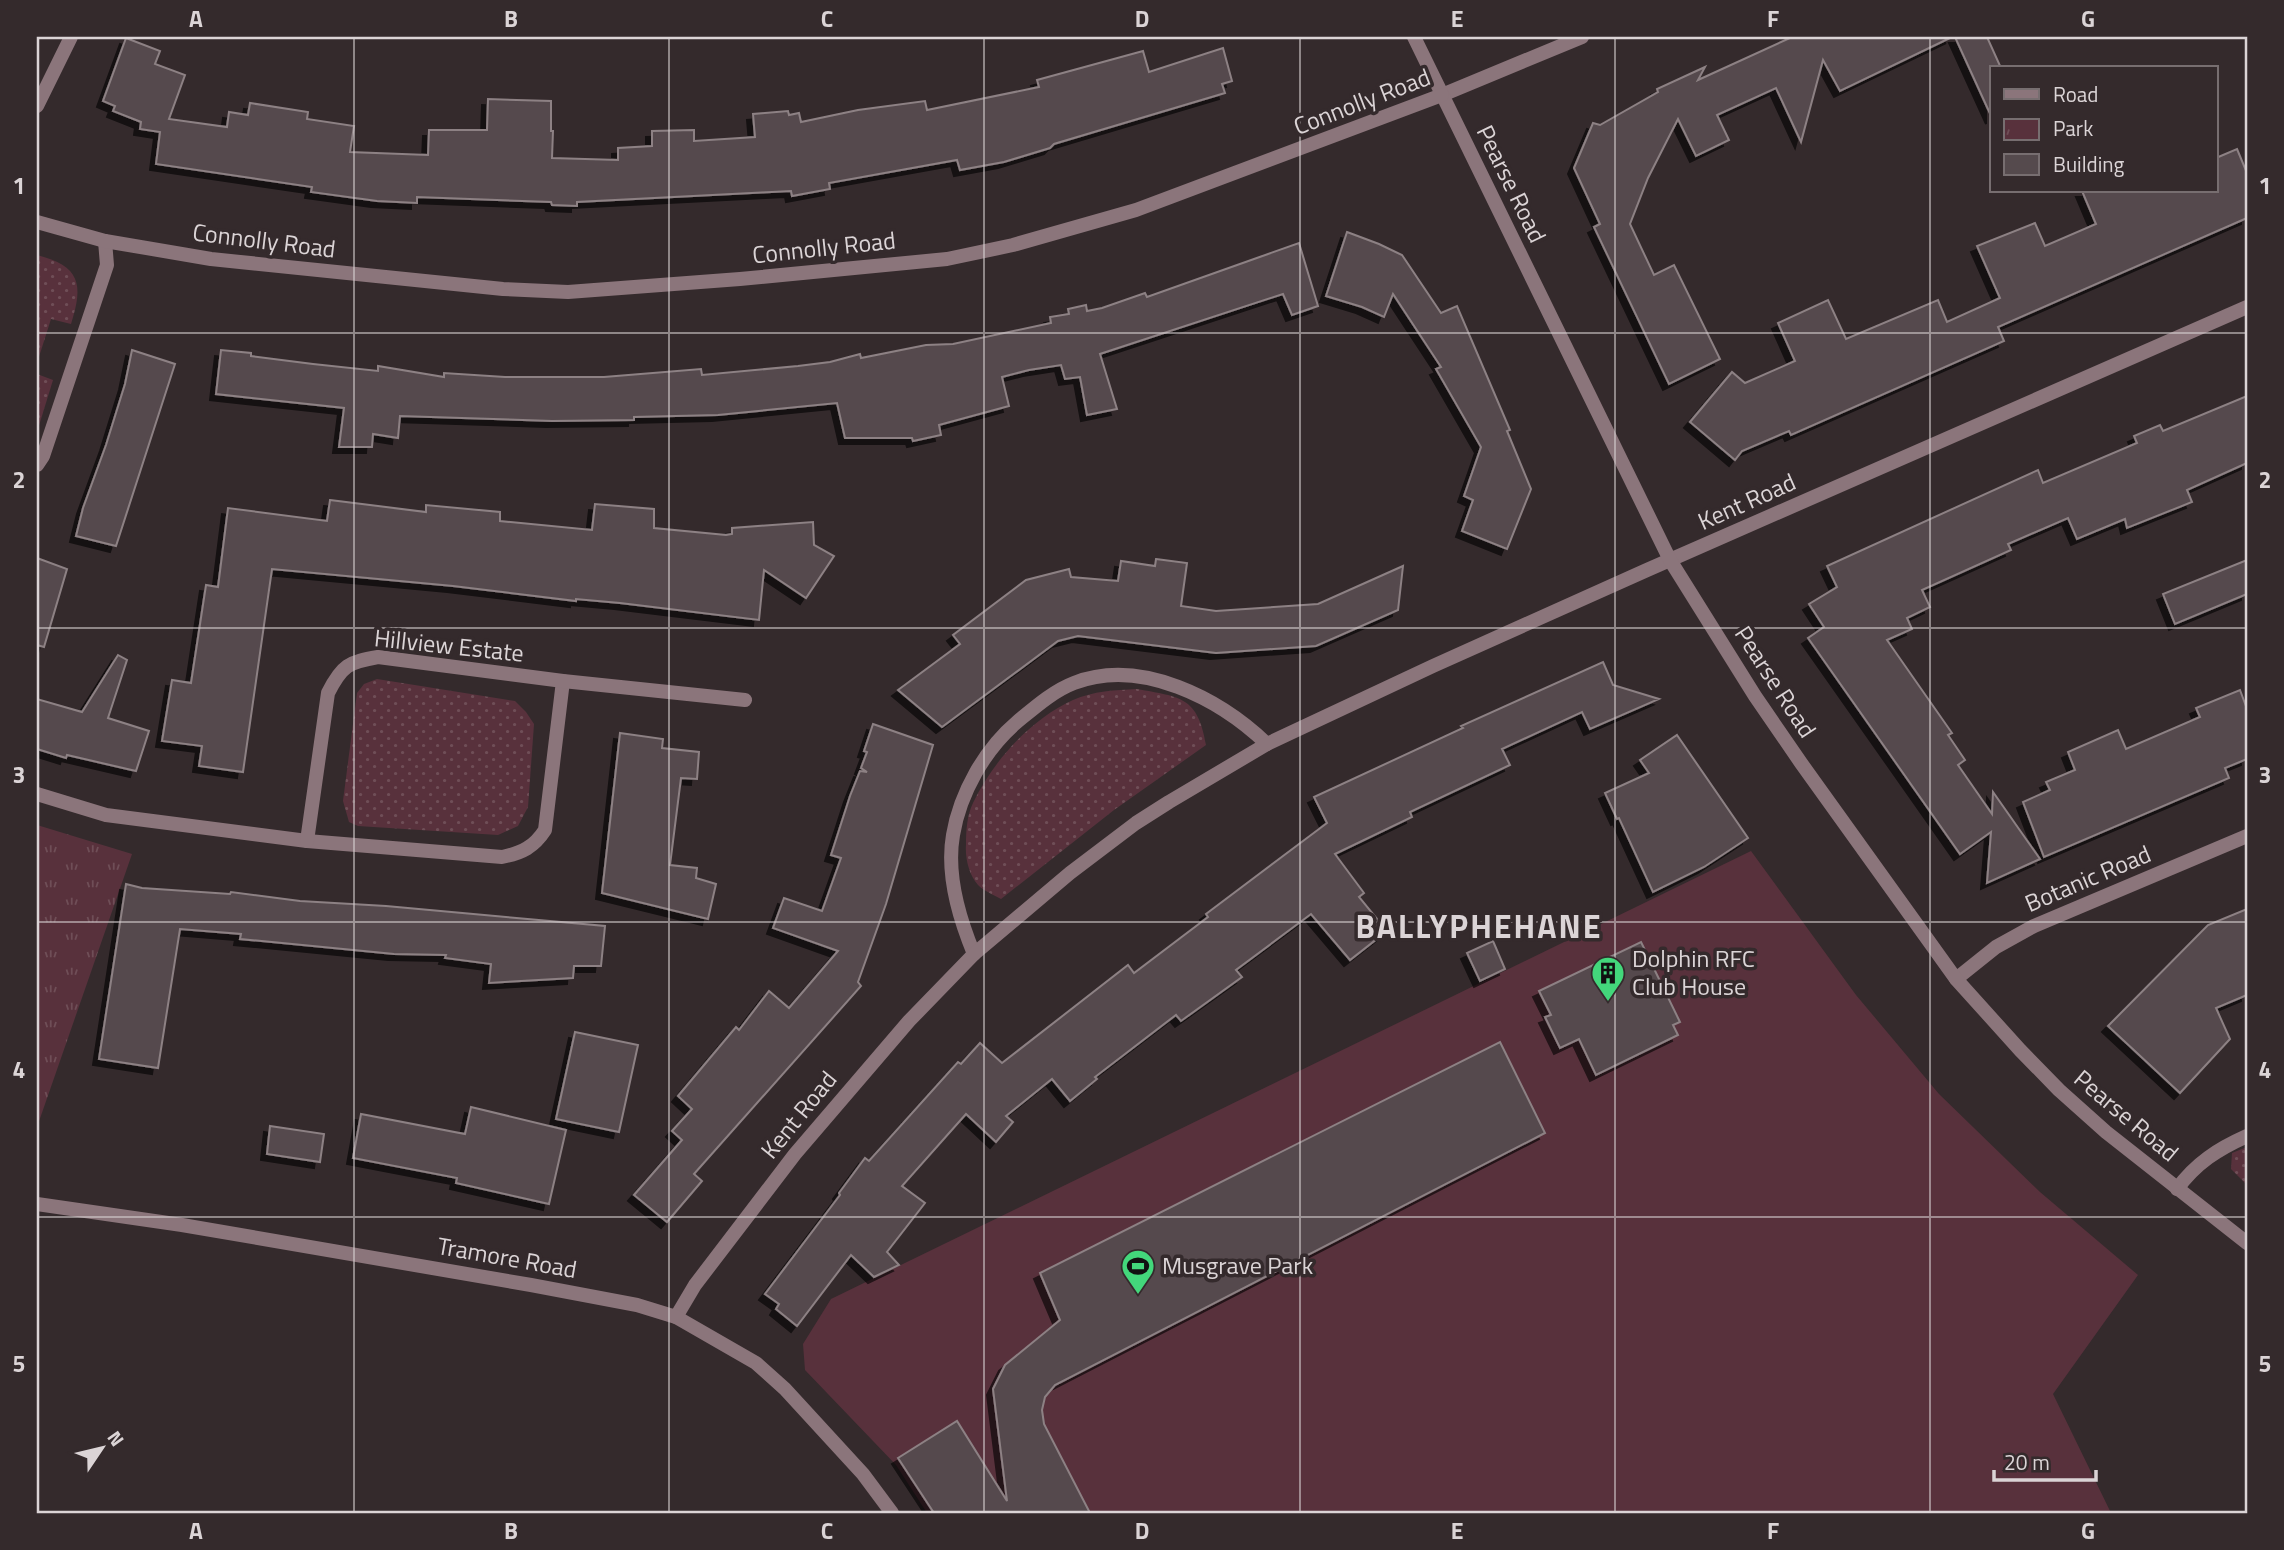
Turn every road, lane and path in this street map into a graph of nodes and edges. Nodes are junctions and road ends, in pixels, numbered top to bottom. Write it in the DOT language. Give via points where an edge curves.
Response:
graph roads {
  1 [pos="71,37"];
  2 [pos="1414,37"];
  3 [pos="1582,37"];
  4 [pos="1442,95"];
  5 [pos="37,106"];
  6 [pos="37,222"];
  7 [pos="105,241"];
  8 [pos="2247,307"];
  9 [pos="37,465"];
  10 [pos="1670,560"];
  11 [pos="563,681"];
  12 [pos="745,700"];
  13 [pos="1267,744"];
  14 [pos="37,793"];
  15 [pos="2247,836"];
  16 [pos="307,841"];
  17 [pos="974,954"];
  18 [pos="1956,979"];
  19 [pos="2247,1136"];
  20 [pos="2177,1189"];
  21 [pos="37,1203"];
  22 [pos="2247,1243"];
  23 [pos="676,1317"];
  24 [pos="892,1513"];
  1 -- 5 [label="street"];
  2 -- 4 [label="street, Pearse Road"];
  3 -- 4 [label="street, Connolly Road"];
  4 -- 7 [label="street, Connolly Road" via="1136,210 947,259 568,292 357,275"];
  4 -- 10 [label="street, Pearse Road"];
  6 -- 7 [label="street, Connolly Road"];
  7 -- 9 [label="street" via="107,265"];
  8 -- 10 [label="street, Kent Road"];
  10 -- 13 [label="street, Kent Road"];
  10 -- 18 [label="street, Pearse Road" via="1785,741"];
  11 -- 12 [label="street, Hillview Estate"];
  11 -- 16 [label="street" via="545,830 534,846 502,858"];
  11 -- 16 [label="street, Hillview Estate" via="378,657 346,666 328,693"];
  13 -- 17 [label="street, Kent Road" via="1136,823"];
  13 -- 17 [label="street" via="1233,716 1194,694 1146,678 1114,676 1076,682 1036,707 1008,729 979,767 953,835 958,909"];
  14 -- 16 [label="street" via="106,815"];
  15 -- 18 [label="street, Botanic Road" via="2034,926 1996,947"];
  17 -- 23 [label="street, Kent Road" via="795,1154 695,1285"];
  18 -- 20 [label="street, Pearse Road" via="2059,1090"];
  19 -- 20 [label="street" via="2193,1168"];
  20 -- 22 [label="street, Pearse Road"];
  21 -- 23 [label="street, Tramore Road" via="518,1283 637,1305"];
  23 -- 24 [label="street, Tramore Road" via="757,1363 863,1474"];
}
